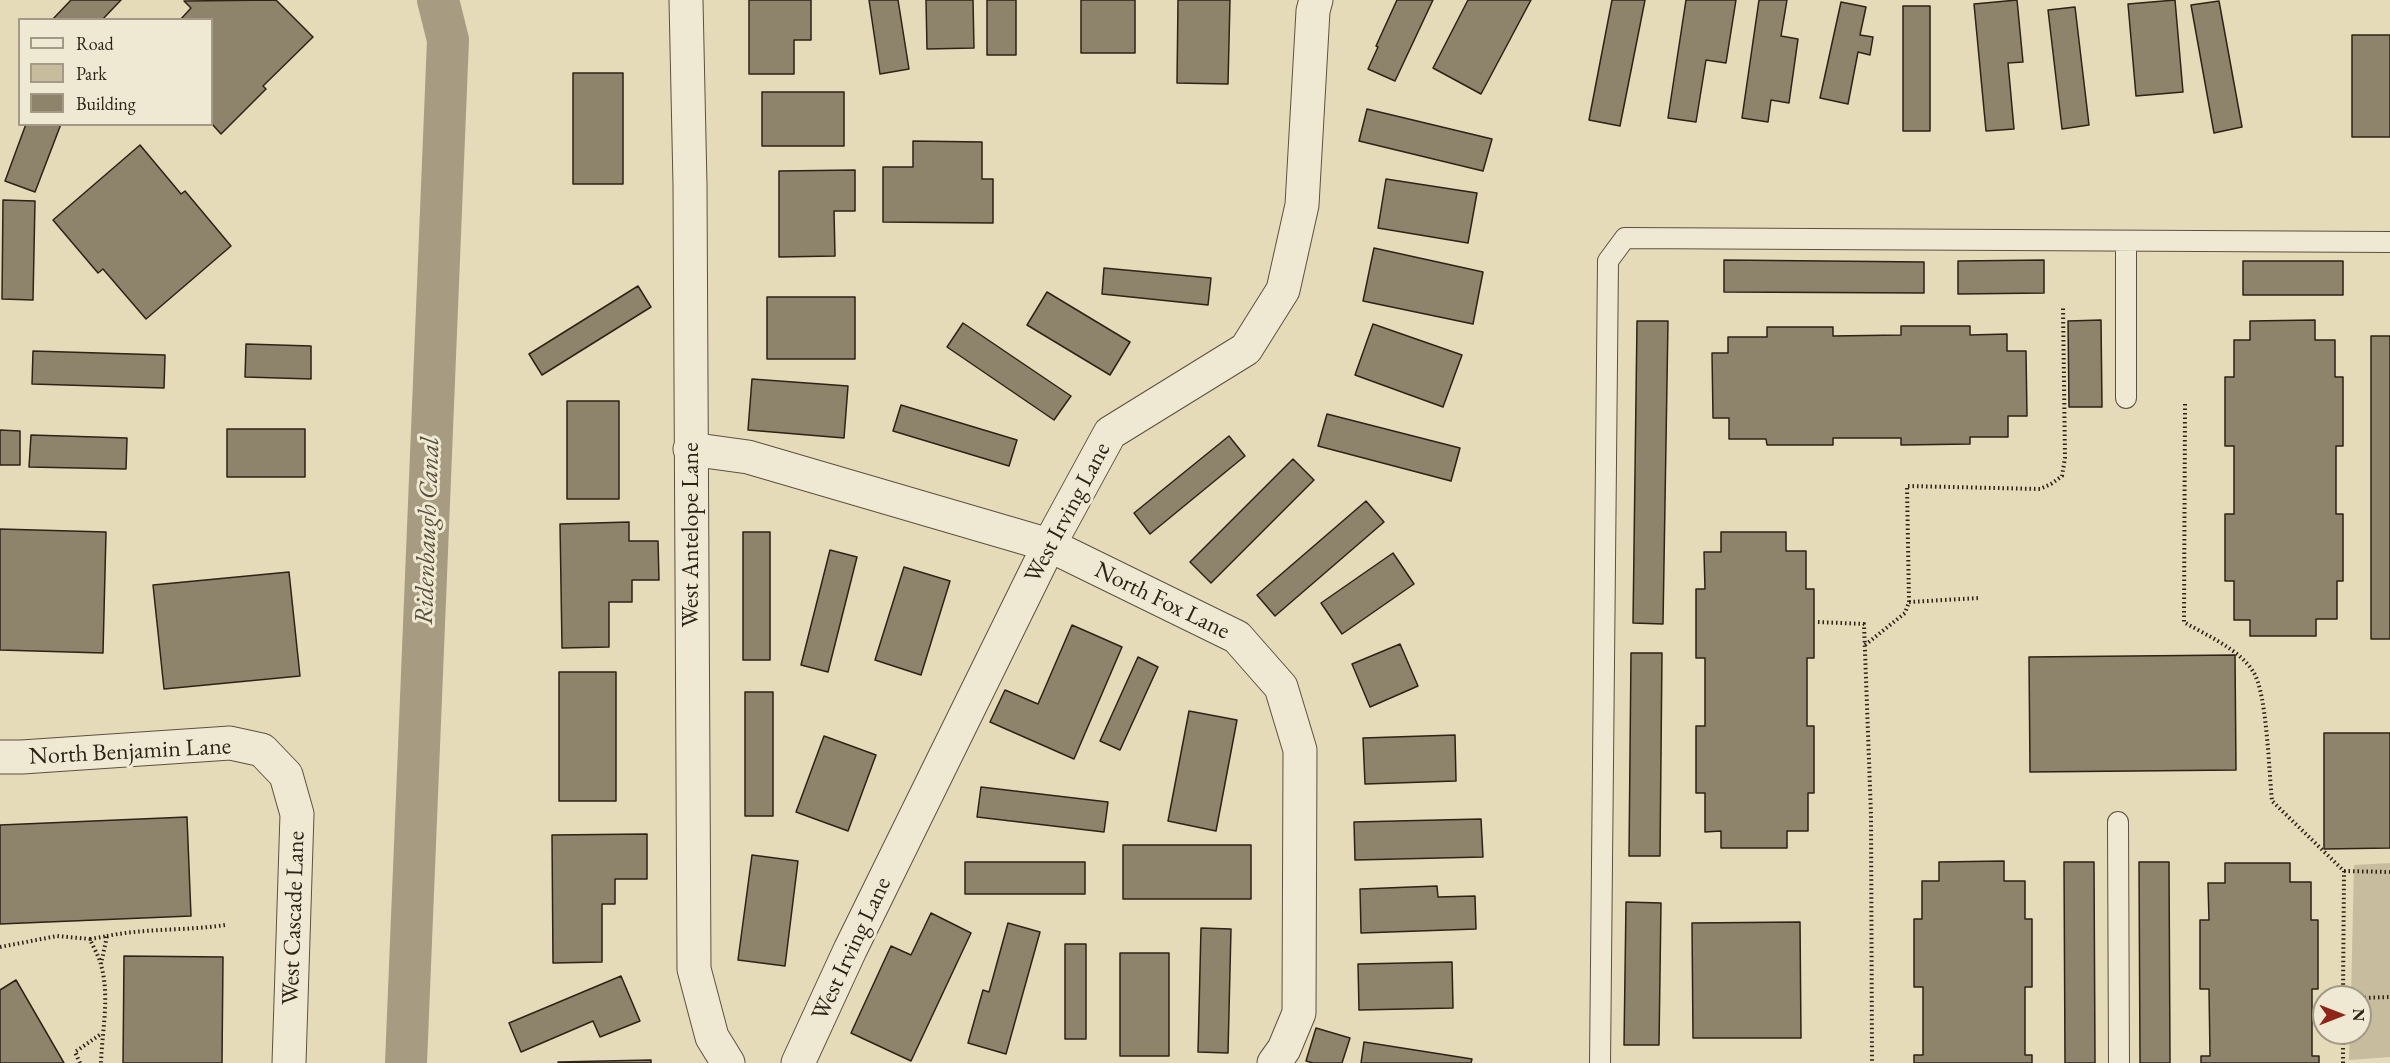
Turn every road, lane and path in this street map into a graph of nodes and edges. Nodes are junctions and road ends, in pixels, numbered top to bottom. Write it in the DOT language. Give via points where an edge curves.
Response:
graph roads {
  1 [pos="686,0"];
  2 [pos="1316,0"];
  3 [pos="2126,241"];
  4 [pos="2390,242"];
  5 [pos="2063,308"];
  6 [pos="2126,398"];
  7 [pos="2185,404"];
  8 [pos="690,449"];
  9 [pos="1049,546"];
  10 [pos="1978,598"];
  11 [pos="1909,602"];
  12 [pos="1818,622"];
  13 [pos="1864,645"];
  14 [pos="0,757"];
  15 [pos="286,775"];
  16 [pos="2118,822"];
  17 [pos="2344,871"];
  18 [pos="2390,872"];
  19 [pos="225,925"];
  20 [pos="107,936"];
  21 [pos="90,939"];
  22 [pos="0,947"];
  23 [pos="101,965"];
  24 [pos="2343,985"];
  25 [pos="2390,997"];
  26 [pos="2372,998"];
  27 [pos="102,1033"];
  28 [pos="2343,1045"];
  29 [pos="80,1063"];
  30 [pos="102,1063"];
  31 [pos="289,1063"];
  32 [pos="728,1063"];
  33 [pos="798,1063"];
  34 [pos="1274,1063"];
  35 [pos="1600,1063"];
  36 [pos="1872,1063"];
  37 [pos="2119,1063"];
  38 [pos="2343,1063"];
  1 -- 8 [label="street, West Antelope Lane"];
  2 -- 9 [label="street, West Irving Lane" via="1302,204 1283,290 1246,349 1110,433"];
  3 -- 4 [label="lane"];
  3 -- 6 [label="lane"];
  3 -- 35 [label="lane" via="1625,237 1608,261"];
  5 -- 11 [label="path" via="2062,476 2040,489 1907,486"];
  7 -- 17 [label="path" via="2184,622 2234,651 2254,674 2263,705 2272,801"];
  8 -- 9 [label="street, North Fox Lane" via="748,457"];
  8 -- 32 [label="street, West Antelope Lane" via="694,969 712,1037"];
  9 -- 33 [label="street, West Irving Lane"];
  9 -- 34 [label="street, North Fox Lane" via="1237,637 1281,687 1300,750 1299,1013"];
  10 -- 11 [label="path"];
  11 -- 13 [label="path" via="1905,613"];
  12 -- 13 [label="path" via="1864,624"];
  13 -- 36 [label="path" via="1871,815"];
  14 -- 15 [label="street, North Benjamin Lane" via="230,743 262,750"];
  15 -- 31 [label="street, West Cascade Lane" via="297,814"];
  16 -- 37 [label="lane"];
  17 -- 18 [label="path"];
  17 -- 24 [label="path"];
  19 -- 20 [label="path"];
  20 -- 21 [label="path"];
  20 -- 23 [label="path"];
  21 -- 22 [label="path" via="57,936"];
  21 -- 23 [label="path"];
  23 -- 27 [label="path" via="106,999"];
  25 -- 26 [label="path"];
  27 -- 29 [label="path" via="75,1052"];
  27 -- 30 [label="path"];
  28 -- 38 [label="path"];
}
